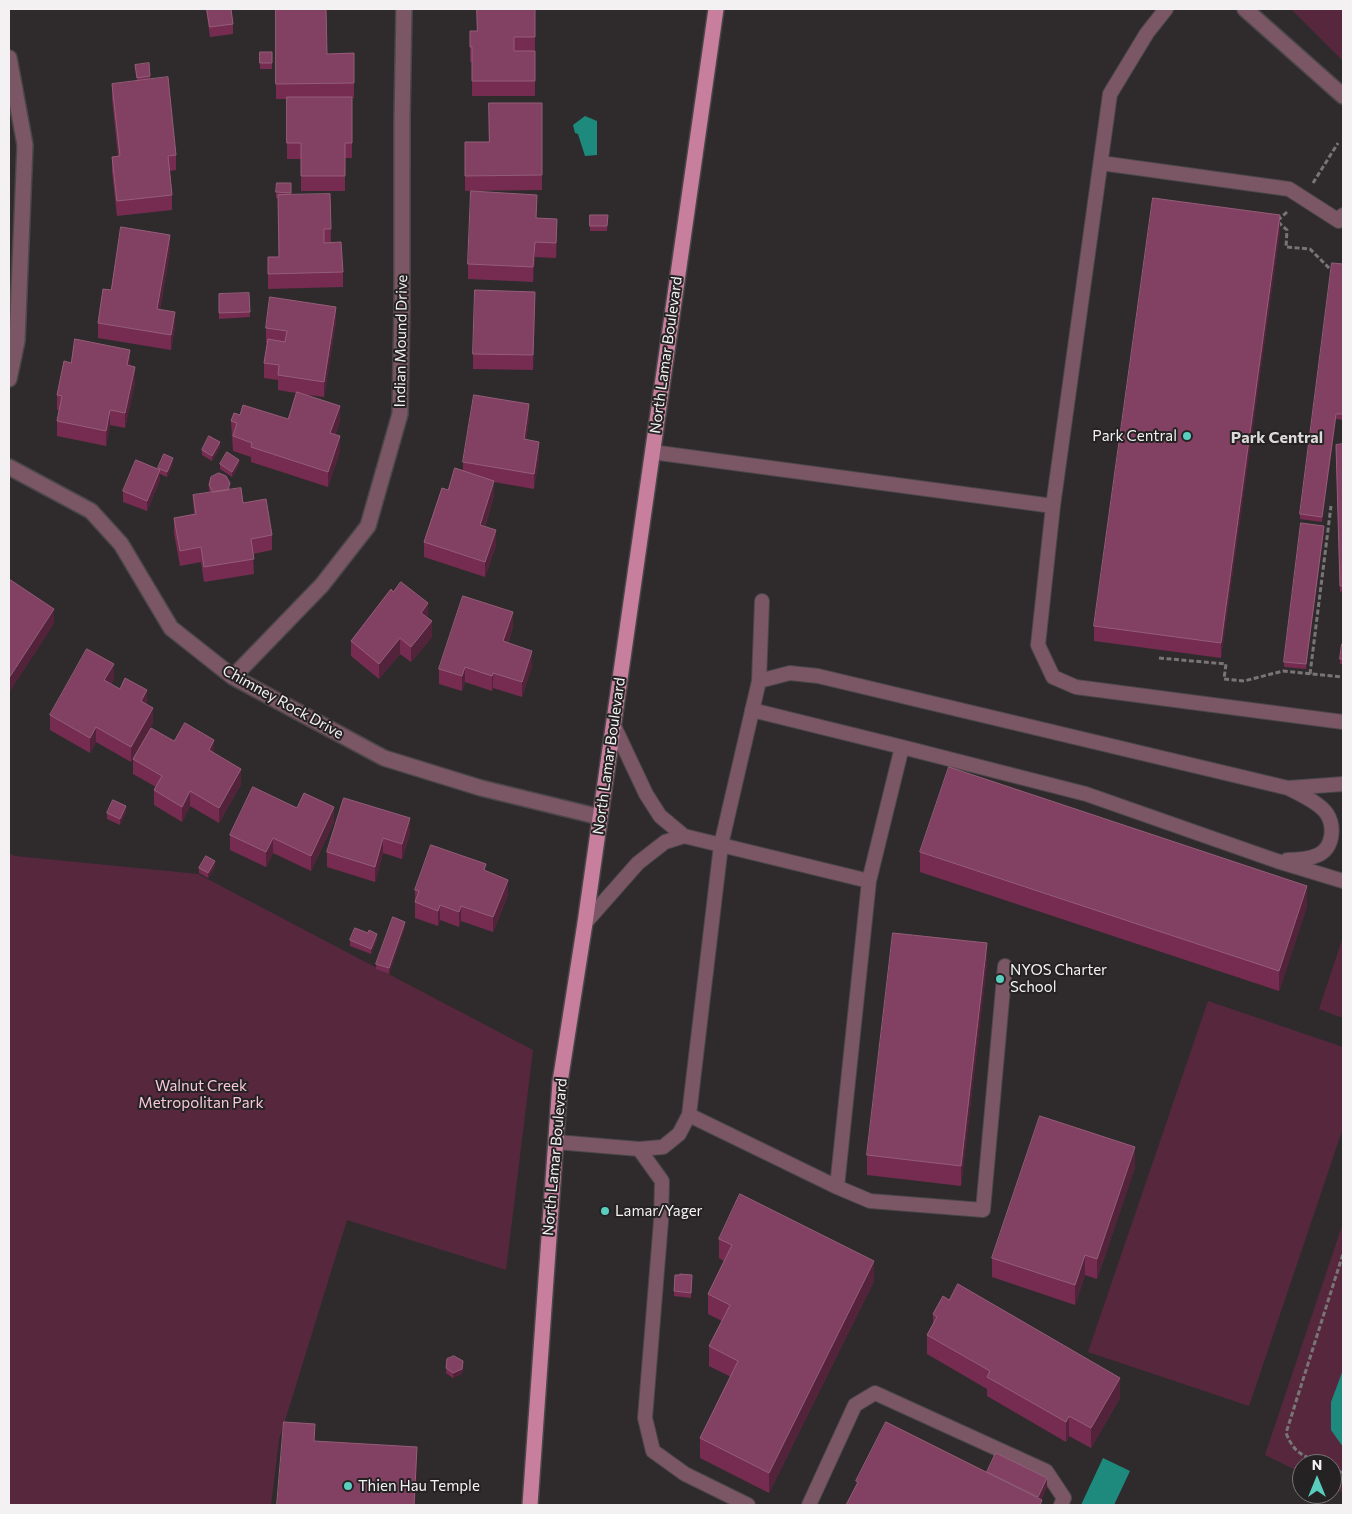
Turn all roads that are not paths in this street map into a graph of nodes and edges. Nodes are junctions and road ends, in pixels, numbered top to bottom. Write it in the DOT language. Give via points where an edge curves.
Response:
graph roads {
  1 [pos="404,9"];
  2 [pos="716,9"];
  3 [pos="1166,9"];
  4 [pos="1245,9"];
  5 [pos="9,58"];
  6 [pos="1343,96"];
  7 [pos="1101,163"];
  8 [pos="1342,220"];
  9 [pos="9,379"];
  10 [pos="652,452"];
  11 [pos="9,468"];
  12 [pos="1053,506"];
  13 [pos="762,601"];
  14 [pos="233,677"];
  15 [pos="759,681"];
  16 [pos="752,710"];
  17 [pos="1343,722"];
  18 [pos="613,724"];
  19 [pos="902,747"];
  20 [pos="1343,784"];
  21 [pos="1288,788"];
  22 [pos="600,817"];
  23 [pos="684,836"];
  24 [pos="721,845"];
  25 [pos="1277,861"];
  26 [pos="869,881"];
  27 [pos="1343,881"];
  28 [pos="585,923"];
  29 [pos="1005,966"];
  30 [pos="689,1115"];
  31 [pos="556,1142"];
  32 [pos="639,1149"];
  33 [pos="837,1187"];
  34 [pos="530,1505"];
  35 [pos="748,1505"];
  36 [pos="808,1505"];
  37 [pos="1061,1505"];
  1 -- 14 [label="street, Indian Mound Drive" via="400,414 368,526 322,585"];
  2 -- 10 [label="main road, North Lamar Boulevard"];
  3 -- 7 [label="lane" via="1147,33 1110,94"];
  4 -- 6 [label="street"];
  5 -- 9 [label="street" via="25,145 16,341"];
  7 -- 8 [label="lane" via="1289,189"];
  7 -- 12 [label="lane"];
  10 -- 12 [label="lane"];
  10 -- 18 [label="main road, North Lamar Boulevard"];
  11 -- 14 [label="street, Chimney Rock Drive" via="91,511 121,544 171,628"];
  12 -- 17 [label="lane" via="1038,645 1053,677 1076,687"];
  13 -- 15 [label="lane"];
  14 -- 22 [label="street, Chimney Rock Drive" via="384,758 481,788"];
  15 -- 16 [label="lane"];
  15 -- 21 [label="lane" via="790,673 818,676"];
  16 -- 19 [label="lane"];
  16 -- 24 [label="lane"];
  18 -- 22 [label="main road, North Lamar Boulevard"];
  18 -- 23 [label="lane" via="646,794 660,816"];
  19 -- 25 [label="lane" via="1086,794"];
  19 -- 26 [label="lane"];
  20 -- 21 [label="lane"];
  21 -- 25 [label="lane" via="1327,813 1333,829 1330,844 1320,855"];
  22 -- 28 [label="main road, North Lamar Boulevard"];
  23 -- 24 [label="lane"];
  23 -- 28 [label="lane" via="665,842 638,863"];
  24 -- 26 [label="lane"];
  24 -- 30 [label="lane"];
  25 -- 27 [label="lane"];
  26 -- 33 [label="lane"];
  28 -- 31 [label="main road, North Lamar Boulevard" via="560,1082"];
  29 -- 33 [label="lane" via="983,1210 870,1201"];
  30 -- 32 [label="lane" via="679,1134 663,1147"];
  30 -- 33 [label="lane"];
  31 -- 32 [label="lane"];
  31 -- 34 [label="main road, North Lamar Boulevard"];
  32 -- 35 [label="lane" via="662,1181 645,1418 653,1451 685,1474"];
  36 -- 37 [label="lane" via="855,1405 875,1392 1046,1472 1064,1498"];
}
